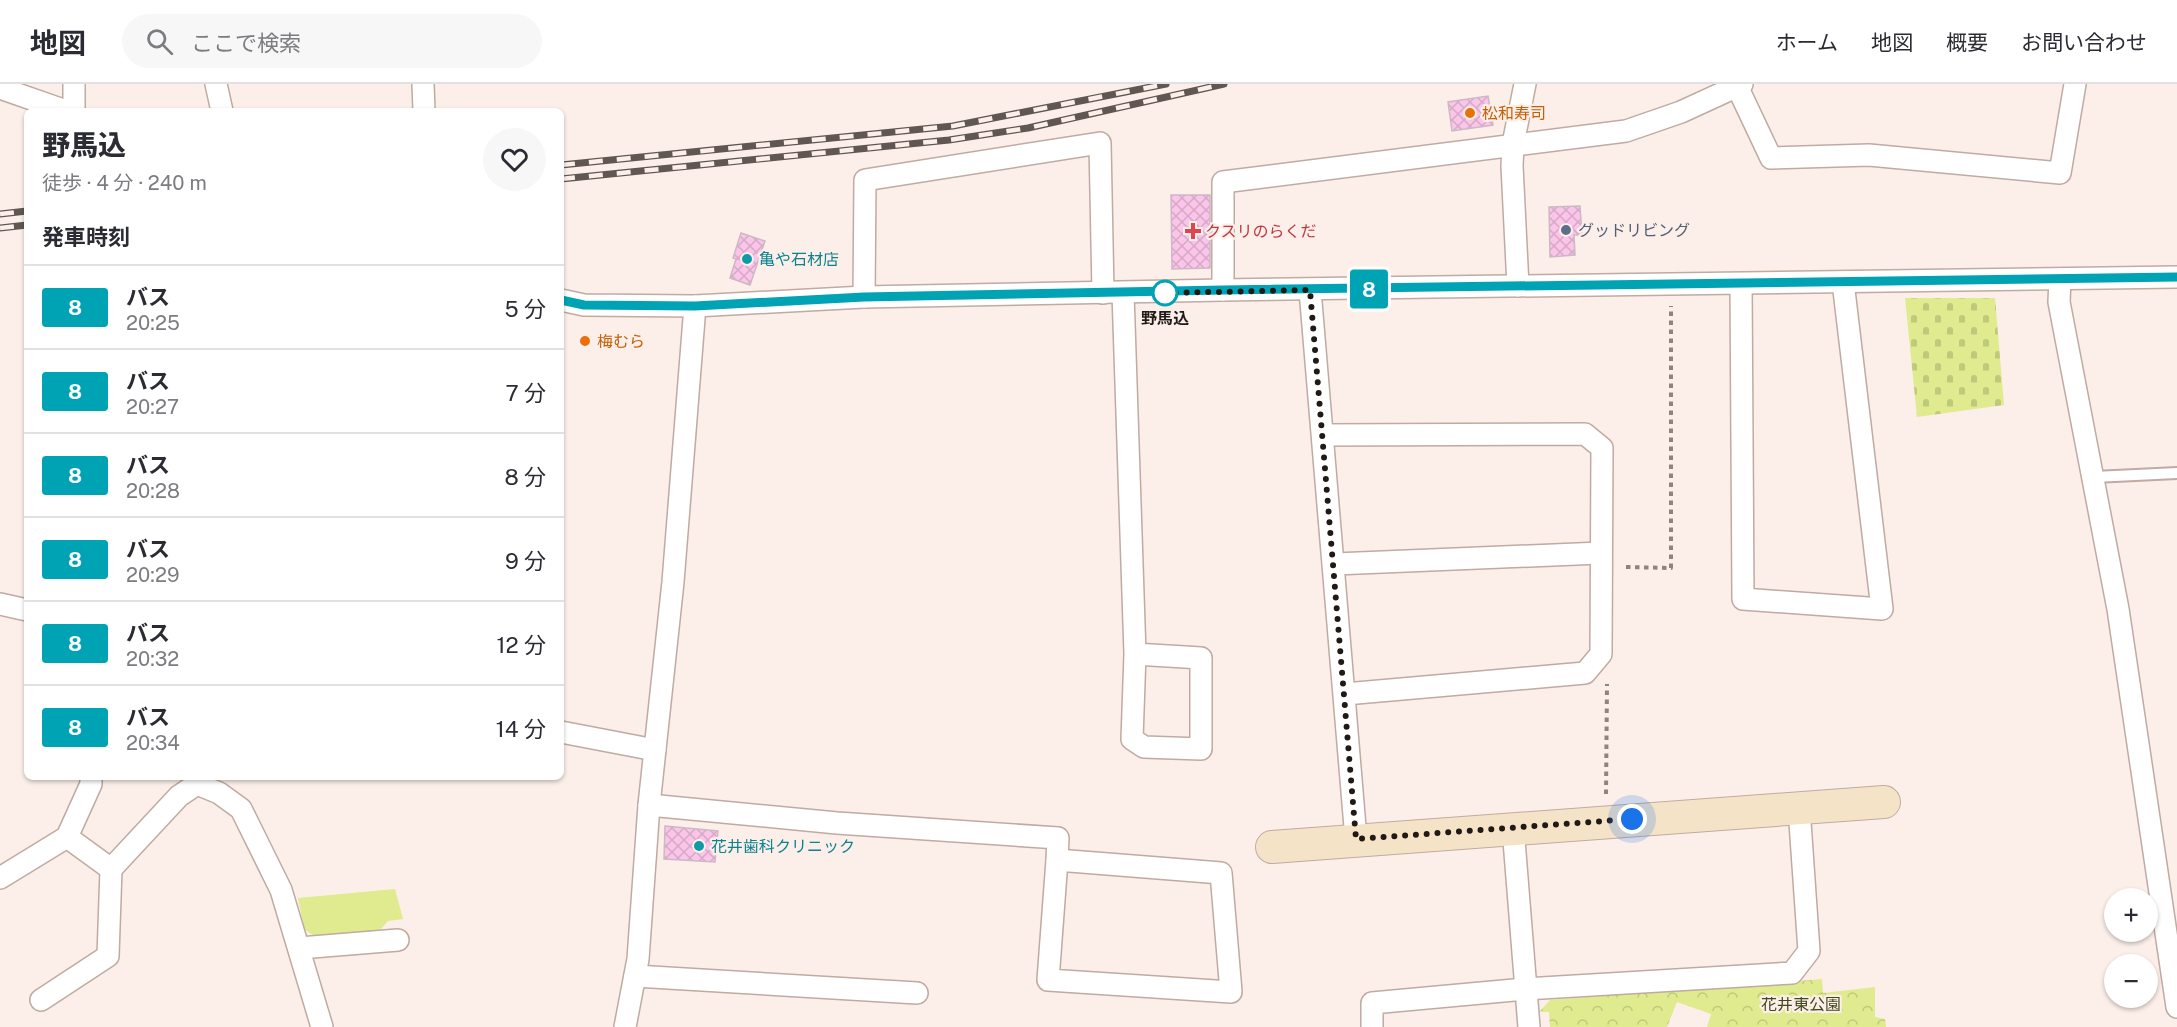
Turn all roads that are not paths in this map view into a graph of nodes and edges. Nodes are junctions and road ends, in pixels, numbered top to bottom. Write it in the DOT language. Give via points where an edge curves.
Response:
graph roads {
  1 [pos="74,84"];
  2 [pos="216,84"];
  3 [pos="423,84"];
  4 [pos="1525,84"];
  5 [pos="2075,84"];
  6 [pos="1738,85"];
  7 [pos="0,88"];
  8 [pos="57,108"];
  9 [pos="74,108"];
  10 [pos="221,108"];
  11 [pos="424,108"];
  12 [pos="1513,144"];
  13 [pos="2177,277"];
  14 [pos="2060,279"];
  15 [pos="1843,282"];
  16 [pos="1741,284"];
  17 [pos="1518,286"];
  18 [pos="1223,290"];
  19 [pos="1310,290"];
  20 [pos="1113,293"];
  21 [pos="864,297"];
  22 [pos="564,301"];
  23 [pos="695,306"];
  24 [pos="1323,435"];
  25 [pos="2177,473"];
  26 [pos="2094,477"];
  27 [pos="1600,561"];
  28 [pos="1335,564"];
  29 [pos="0,604"];
  30 [pos="24,609"];
  31 [pos="1135,654"];
  32 [pos="1345,694"];
  33 [pos="564,733"];
  34 [pos="655,750"];
  35 [pos="91,780"];
  36 [pos="1884,802"];
  37 [pos="649,805"];
  38 [pos="1799,808"];
  39 [pos="1513,828"];
  40 [pos="67,837"];
  41 [pos="1356,839"];
  42 [pos="1272,847"];
  43 [pos="1057,860"];
  44 [pos="111,869"];
  45 [pos="0,878"];
  46 [pos="398,940"];
  47 [pos="300,948"];
  48 [pos="635,976"];
  49 [pos="1525,989"];
  50 [pos="917,993"];
  51 [pos="41,1000"];
  52 [pos="2177,1007"];
  53 [pos="321,1026"];
  54 [pos="625,1027"];
  55 [pos="1372,1027"];
  56 [pos="1529,1027"];
  1 -- 9 [label="street"];
  2 -- 10 [label="street"];
  3 -- 11 [label="street"];
  4 -- 12 [label="street"];
  5 -- 6 [label="street" via="2060,173 1869,155 1771,158"];
  6 -- 12 [label="street" via="1681,112 1626,131"];
  7 -- 8 [label="street"];
  12 -- 17 [label="street"];
  12 -- 18 [label="street" via="1223,182"];
  13 -- 14 [label="street"];
  14 -- 15 [label="street"];
  14 -- 26 [label="street" via="2059,302"];
  15 -- 16 [label="street"];
  15 -- 16 [label="street" via="1882,609 1743,599"];
  16 -- 17 [label="street"];
  17 -- 19 [label="street"];
  18 -- 19 [label="street"];
  18 -- 20 [label="street"];
  19 -- 24 [label="street"];
  20 -- 21 [label="street"];
  20 -- 21 [label="street" via="1100,143 865,180"];
  20 -- 31 [label="street"];
  21 -- 23 [label="street"];
  22 -- 23 [label="street" via="584,305"];
  23 -- 34 [label="street"];
  24 -- 27 [label="street" via="1585,434 1602,448"];
  24 -- 28 [label="street"];
  25 -- 26 [label="lane"];
  26 -- 52 [label="street" via="2135,710"];
  27 -- 28 [label="street"];
  27 -- 32 [label="street" via="1601,654 1585,673"];
  28 -- 32 [label="street"];
  29 -- 30 [label="street"];
  31 -- 31 [label="street" via="1132,739 1144,747 1201,749 1201,658"];
  32 -- 41 [label="street"];
  33 -- 34 [label="street"];
  34 -- 37 [label="street"];
  35 -- 40 [label="street"];
  36 -- 38 [label="street"];
  37 -- 43 [label="street" via="1058,838"];
  37 -- 48 [label="street"];
  38 -- 39 [label="street"];
  38 -- 49 [label="street" via="1809,951 1792,973"];
  39 -- 41 [label="street"];
  39 -- 49 [label="street"];
  40 -- 44 [label="street"];
  40 -- 45 [label="street"];
  41 -- 42 [label="street"];
  43 -- 43 [label="street" via="1048,980 1231,992 1221,873"];
  44 -- 47 [label="street" via="179,796 196,784 219,793 241,809 281,890"];
  44 -- 51 [label="street" via="108,956"];
  46 -- 47 [label="street"];
  47 -- 53 [label="street"];
  48 -- 50 [label="street"];
  48 -- 54 [label="street"];
  49 -- 55 [label="street" via="1372,1003"];
  49 -- 56 [label="street"];
}
